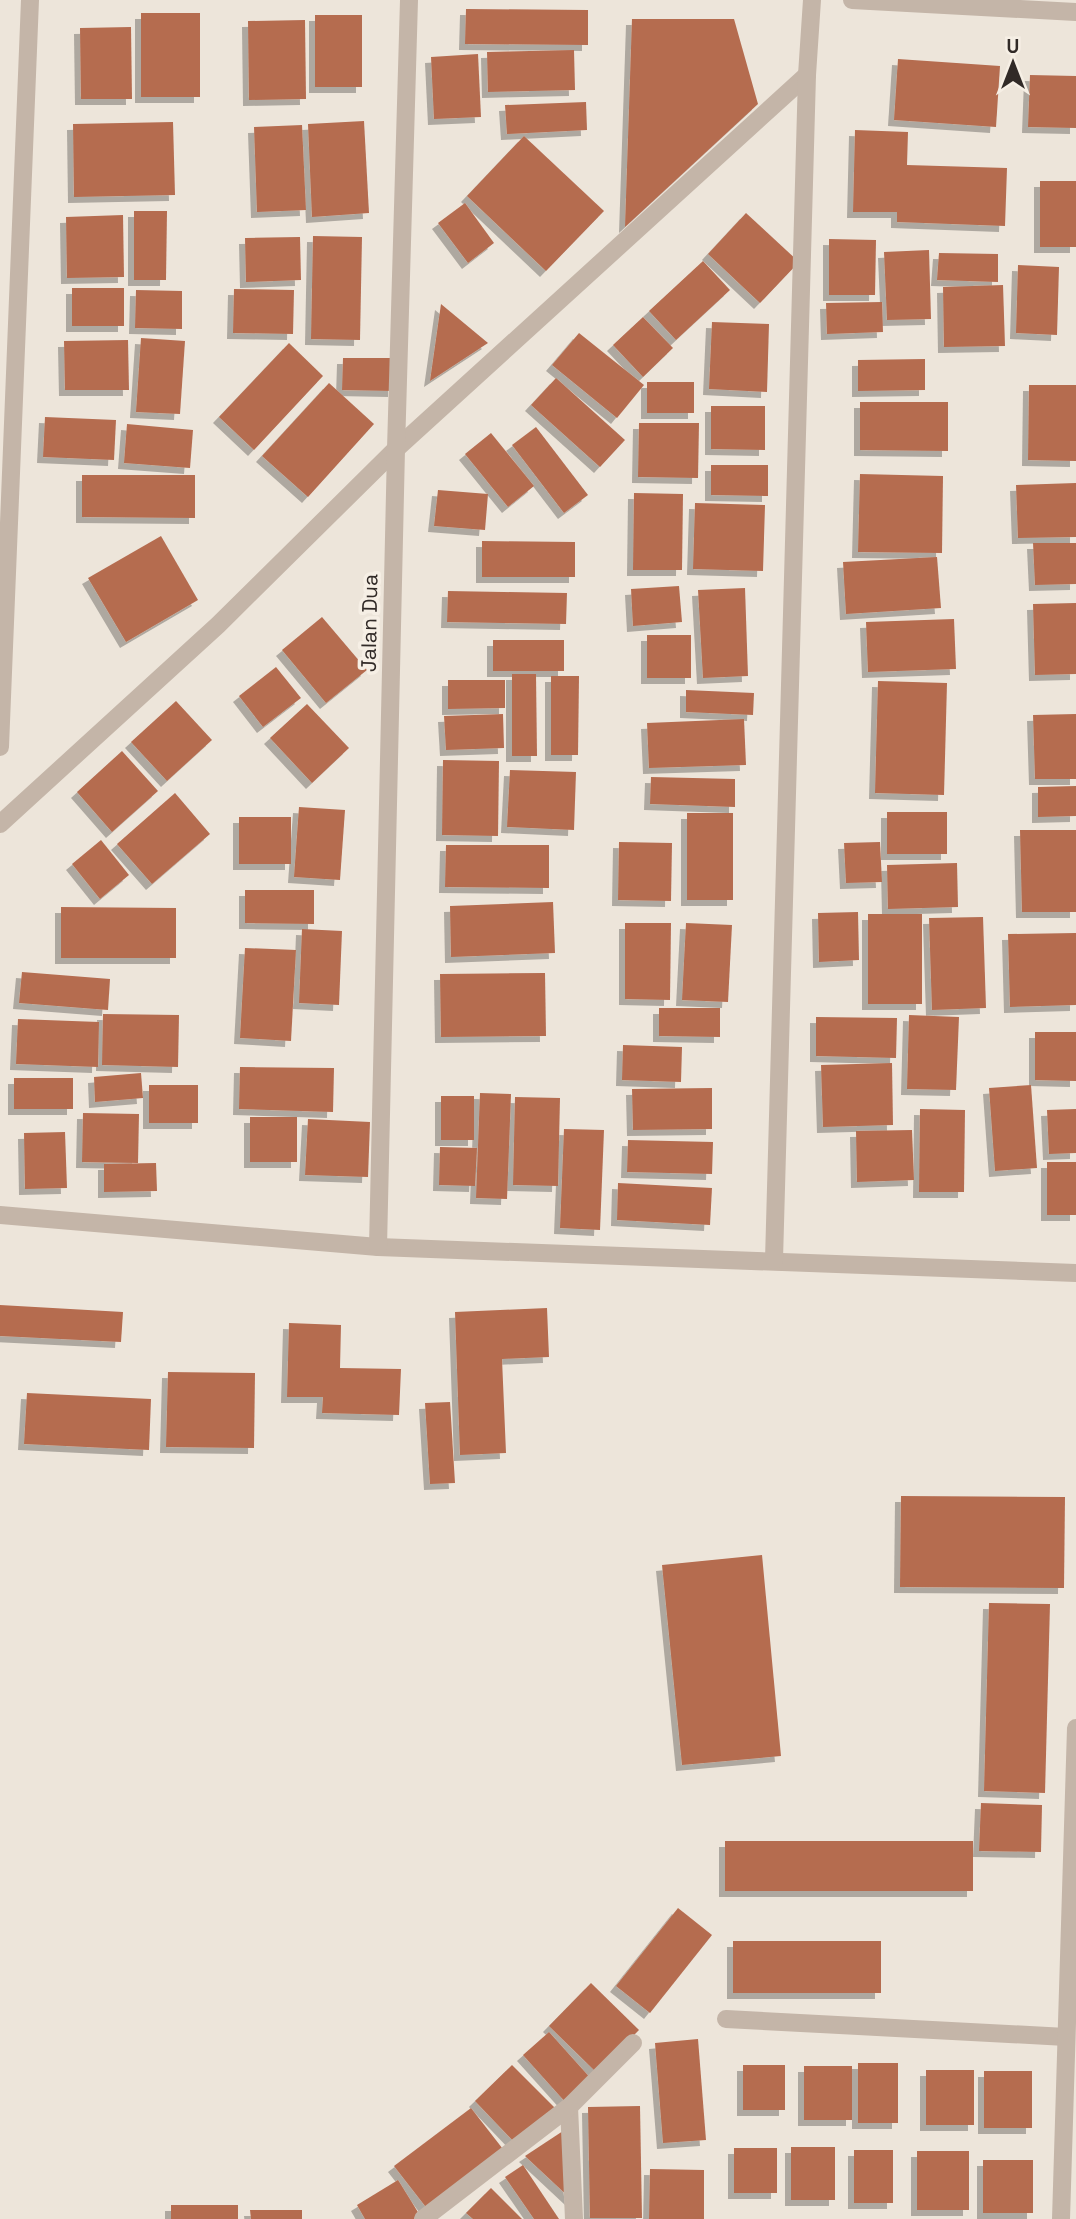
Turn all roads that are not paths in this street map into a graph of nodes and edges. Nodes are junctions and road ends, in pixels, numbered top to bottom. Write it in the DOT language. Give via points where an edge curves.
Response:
graph roads {
  1 [pos="30,0"];
  2 [pos="409,0"];
  3 [pos="812,0"];
  4 [pos="852,0"];
  5 [pos="1076,12"];
  6 [pos="807,75"];
  7 [pos="396,449"];
  8 [pos="0,747"];
  9 [pos="0,824"];
  10 [pos="0,1215"];
  11 [pos="378,1247"];
  12 [pos="774,1260"];
  13 [pos="1076,1273"];
  14 [pos="1076,1728"];
  15 [pos="726,2019"];
  16 [pos="1066,2037"];
  17 [pos="633,2043"];
  18 [pos="569,2107"];
  19 [pos="423,2219"];
  20 [pos="574,2219"];
  21 [pos="1061,2219"];
  1 -- 8 [label="street"];
  2 -- 7 [label="street, Jalan Dua"];
  3 -- 6 [label="street"];
  4 -- 5 [label="street"];
  6 -- 7 [label="street"];
  6 -- 12 [label="street"];
  7 -- 9 [label="street" via="218,625"];
  7 -- 11 [label="street, Jalan Dua"];
  10 -- 11 [label="street"];
  11 -- 12 [label="street"];
  12 -- 13 [label="street"];
  14 -- 16 [label="street"];
  15 -- 16 [label="street"];
  16 -- 21 [label="street"];
  17 -- 18 [label="street"];
  18 -- 19 [label="street"];
  18 -- 20 [label="street"];
}
